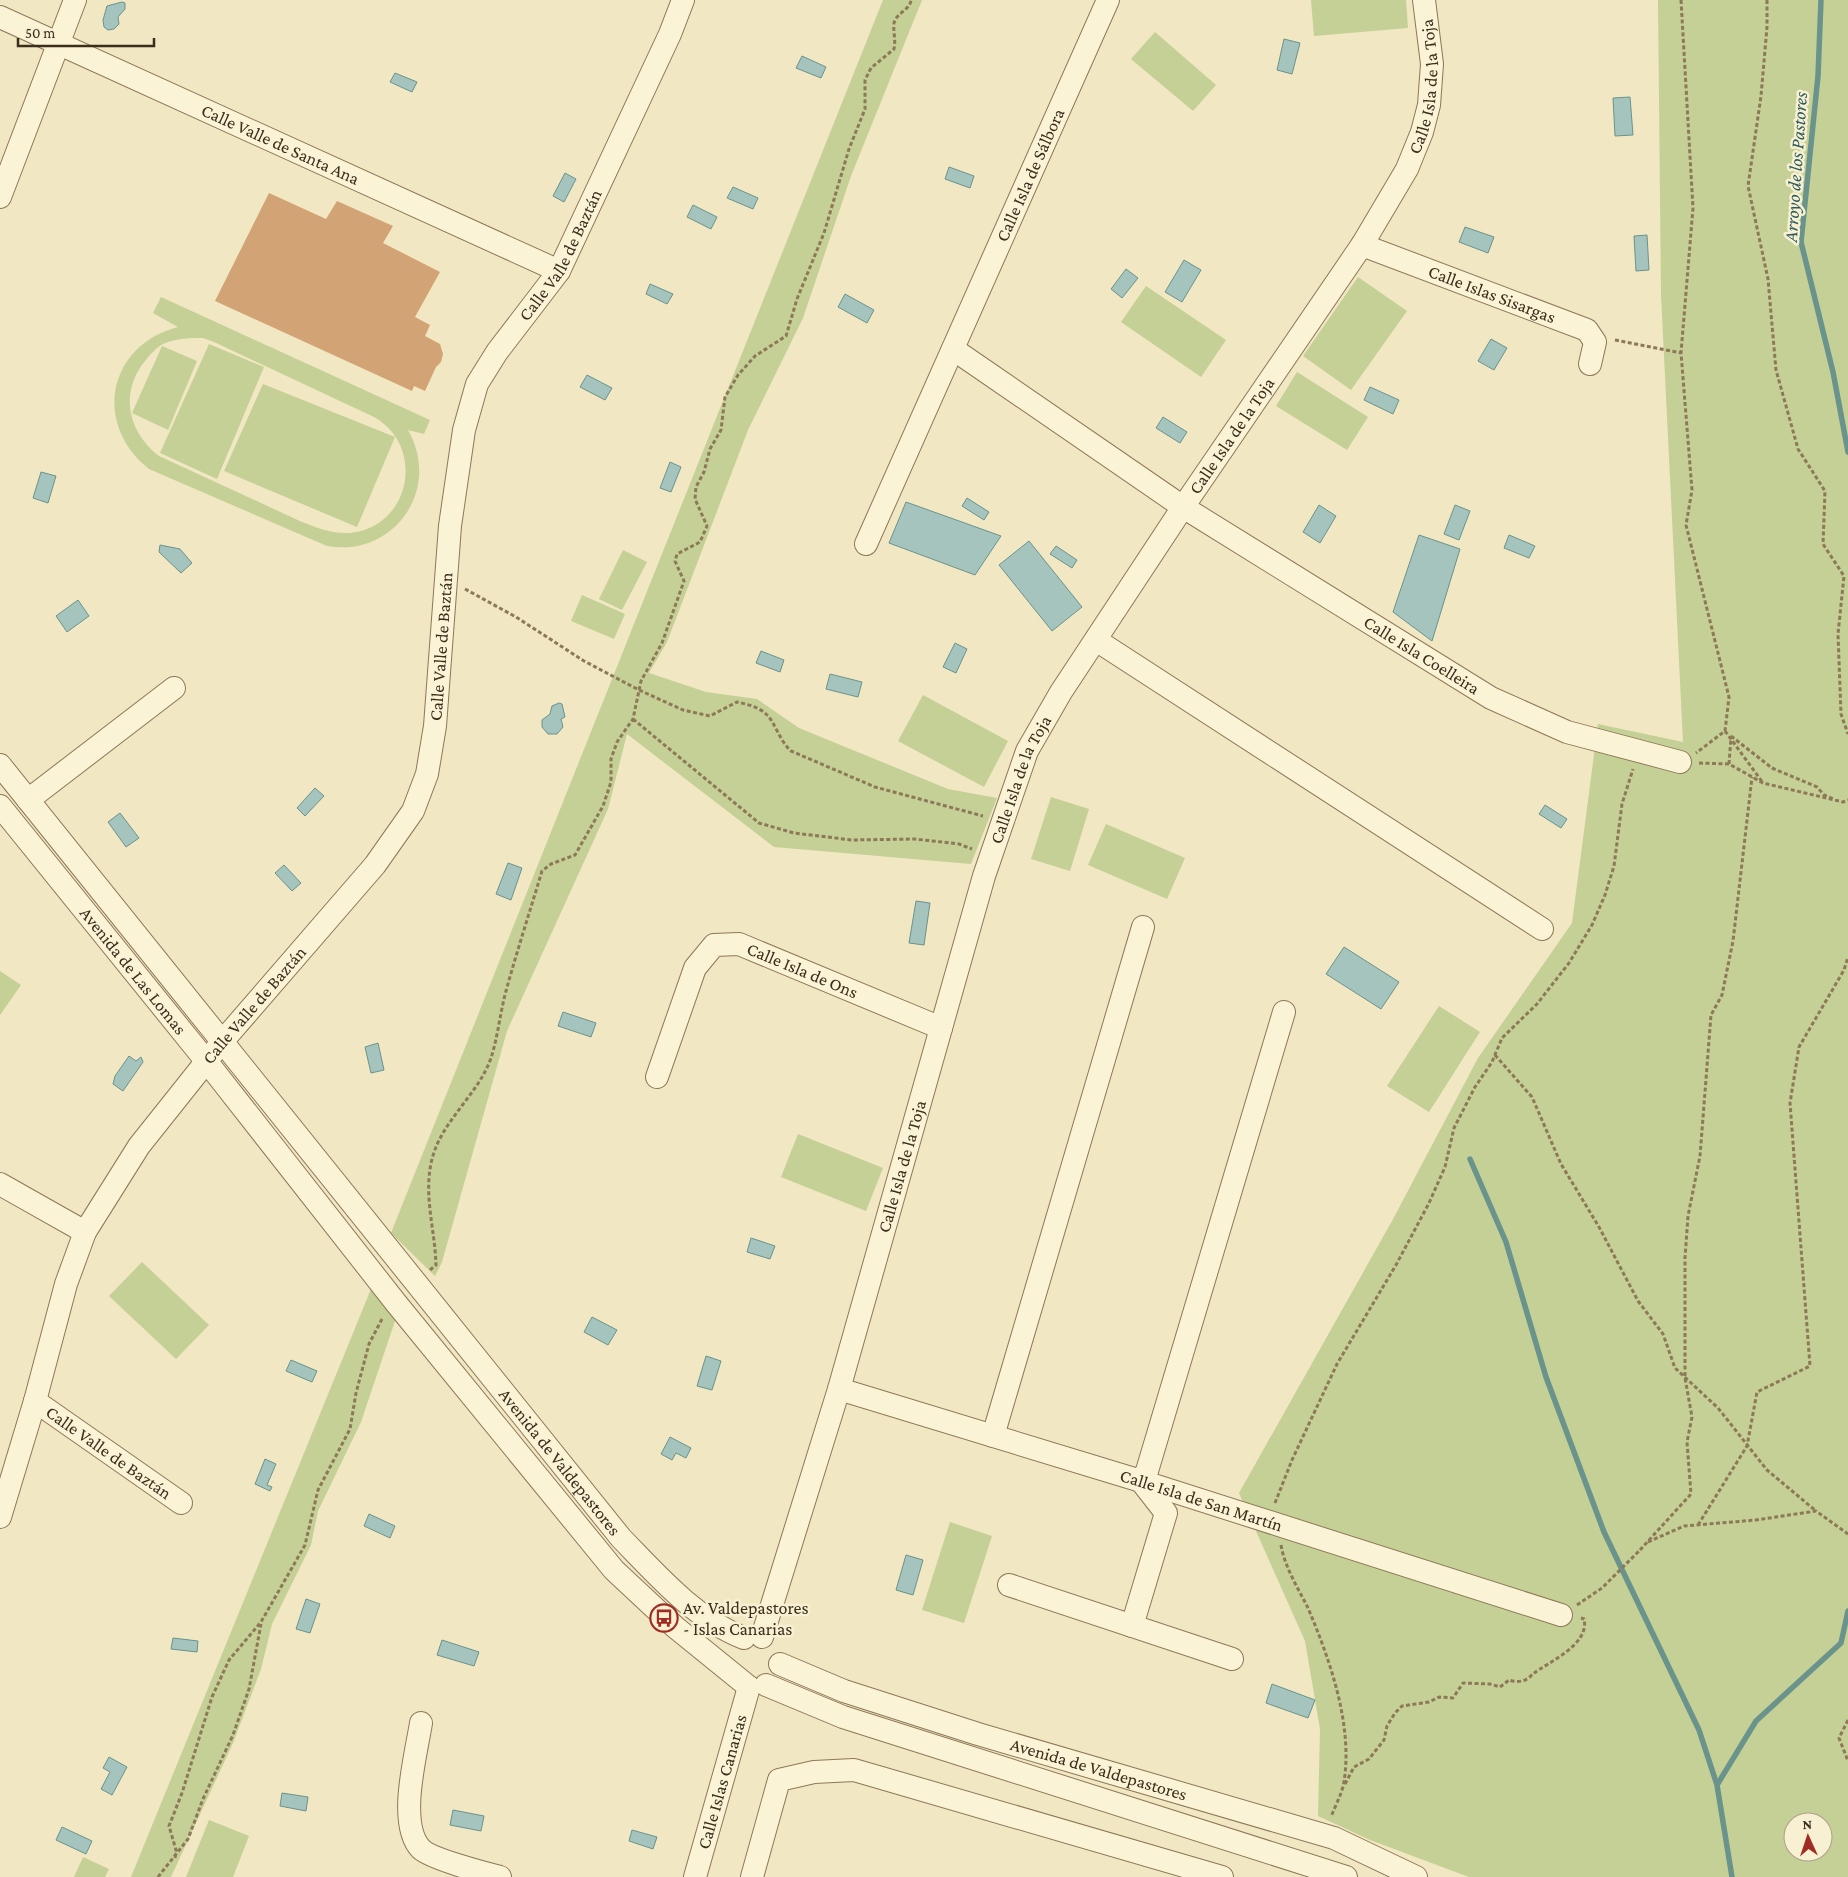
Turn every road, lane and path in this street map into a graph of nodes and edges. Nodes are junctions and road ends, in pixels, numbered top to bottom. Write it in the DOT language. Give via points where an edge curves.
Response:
graph roads {
  1 [pos="75,0"];
  2 [pos="683,0"];
  3 [pos="911,0"];
  4 [pos="1108,0"];
  5 [pos="1424,0"];
  6 [pos="1681,0"];
  7 [pos="1767,0"];
  8 [pos="0,17"];
  9 [pos="59,43"];
  10 [pos="0,197"];
  11 [pos="1362,244"];
  12 [pos="559,271"];
  13 [pos="1592,335"];
  14 [pos="953,349"];
  15 [pos="1682,353"];
  16 [pos="1590,364"];
  17 [pos="1183,507"];
  18 [pos="866,544"];
  19 [pos="446,579"];
  20 [pos="1096,640"];
  21 [pos="174,688"];
  22 [pos="639,690"];
  23 [pos="632,719"];
  24 [pos="1725,731"];
  25 [pos="1848,734"];
  26 [pos="1731,736"];
  27 [pos="1634,750"];
  28 [pos="1680,762"];
  29 [pos="1729,764"];
  30 [pos="0,765"];
  31 [pos="1752,777"];
  32 [pos="1763,783"];
  33 [pos="28,800"];
  34 [pos="1848,800"];
  35 [pos="1843,802"];
  36 [pos="0,806"];
  37 [pos="1003,821"];
  38 [pos="991,856"];
  39 [pos="1143,927"];
  40 [pos="1542,929"];
  41 [pos="1848,956"];
  42 [pos="1284,1012"];
  43 [pos="941,1028"];
  44 [pos="221,1043"];
  45 [pos="1495,1055"];
  46 [pos="207,1062"];
  47 [pos="657,1077"];
  48 [pos="0,1184"];
  49 [pos="85,1232"];
  50 [pos="398,1262"];
  51 [pos="416,1284"];
  52 [pos="396,1303"];
  53 [pos="1685,1378"];
  54 [pos="839,1388"];
  55 [pos="36,1401"];
  56 [pos="993,1436"];
  57 [pos="1747,1446"];
  58 [pos="1141,1481"];
  59 [pos="181,1504"];
  60 [pos="1816,1511"];
  61 [pos="0,1514"];
  62 [pos="1276,1524"];
  63 [pos="1698,1525"];
  64 [pos="1848,1534"];
  65 [pos="1640,1550"];
  66 [pos="1009,1585"];
  67 [pos="1565,1612"];
  68 [pos="261,1622"];
  69 [pos="1132,1626"];
  70 [pos="753,1638"];
  71 [pos="1232,1659"];
  72 [pos="780,1664"];
  73 [pos="729,1669"];
  74 [pos="758,1686"];
  75 [pos="1848,1720"];
  76 [pos="421,1723"];
  77 [pos="1848,1761"];
  78 [pos="1340,1794"];
  79 [pos="1325,1835"];
  80 [pos="174,1858"];
  81 [pos="158,1877"];
  82 [pos="500,1877"];
  83 [pos="695,1877"];
  84 [pos="752,1877"];
  85 [pos="1222,1877"];
  86 [pos="1346,1877"];
  87 [pos="1416,1877"];
  1 -- 9 [label="street"];
  2 -- 12 [label="street, Calle Valle de Baztán"];
  3 -- 22 [label="path" via="909,7 894,22 894,49 871,68 866,80 865,109 786,336 755,356 725,397 721,430 710,449 696,488 695,499 707,526 700,542 677,554 675,561 684,581 662,643"];
  4 -- 14 [label="street, Calle Isla de Sálbora"];
  5 -- 11 [label="street, Calle Isla de la Toja" via="1432,64 1427,114 1407,169"];
  6 -- 15 [label="path" via="1693,208"];
  7 -- 25 [label="path" via="1768,27 1761,96 1748,186 1768,278 1776,370 1798,448 1825,490 1823,544 1844,576 1838,634 1841,714"];
  8 -- 9 [label="street, Calle Valle de Santa Ana"];
  9 -- 10 [label="street"];
  9 -- 12 [label="street, Calle Valle de Santa Ana"];
  11 -- 13 [label="street, Calle Islas Sisargas" via="1587,330"];
  11 -- 17 [label="street, Calle Isla de la Toja"];
  12 -- 19 [label="street, Calle Valle de Baztán" via="497,352 477,384 464,430"];
  13 -- 15 [label="path"];
  13 -- 16 [label="street" via="1595,342"];
  14 -- 17 [label="street"];
  14 -- 18 [label="street, Calle Isla de Sálbora"];
  15 -- 24 [label="path" via="1692,490 1686,524 1729,697"];
  17 -- 20 [label="street, Calle Isla de la Toja"];
  17 -- 27 [label="street, Calle Isla Coelleira" via="1491,698 1567,732"];
  19 -- 22 [label="path" via="516,616 584,661"];
  19 -- 44 [label="street, Calle Valle de Baztán" via="435,726 427,774 413,811 375,865"];
  20 -- 37 [label="street, Calle Isla de la Toja" via="1027,751"];
  20 -- 40 [label="street"];
  21 -- 33 [label="street"];
  22 -- 23 [label="path"];
  22 -- 37 [label="path" via="683,710 710,716 737,702 748,705 767,714 782,742 791,751 875,787"];
  23 -- 38 [label="path" via="759,823 794,833 852,840 915,839 959,844"];
  23 -- 51 [label="path" via="617,742 611,759 611,782 603,806 583,843 575,855 542,871 506,992 491,1057 482,1077 440,1137 432,1160 428,1197 436,1264"];
  24 -- 26 [label="path"];
  24 -- 28 [label="path"];
  26 -- 29 [label="path"];
  26 -- 32 [label="path"];
  26 -- 35 [label="path" via="1772,768"];
  27 -- 28 [label="street, Calle Isla Coelleira"];
  27 -- 45 [label="path" via="1635,760 1622,804 1614,866 1592,926 1569,963 1537,1004 1502,1038"];
  28 -- 29 [label="path"];
  29 -- 31 [label="path"];
  30 -- 33 [label="street, Avenida de Las Lomas"];
  31 -- 32 [label="path"];
  31 -- 53 [label="path" via="1732,941 1722,994 1711,1016 1700,1156 1688,1216"];
  32 -- 35 [label="path"];
  33 -- 44 [label="street, Avenida de Las Lomas"];
  34 -- 35 [label="path"];
  36 -- 46 [label="street, Avenida de Las Lomas"];
  37 -- 38 [label="street, Calle Isla de la Toja"];
  38 -- 43 [label="street, Calle Isla de la Toja"];
  39 -- 56 [label="street"];
  41 -- 57 [label="path" via="1844,970 1799,1047 1790,1103 1810,1366 1757,1392"];
  42 -- 58 [label="street" via="1147,1471"];
  43 -- 47 [label="street, Calle Isla de Ons" via="739,944 714,945 695,968"];
  43 -- 54 [label="street, Calle Isla de la Toja"];
  44 -- 46 [label="street, Calle Valle de Baztán"];
  44 -- 50 [label="street, Avenida de Las Lomas"];
  45 -- 53 [label="path" via="1532,1098 1561,1164 1638,1301 1663,1334 1675,1368"];
  45 -- 62 [label="path" via="1454,1128 1445,1167 1429,1203 1319,1398 1274,1505"];
  46 -- 49 [label="street, Calle Valle de Baztán" via="139,1146"];
  46 -- 52 [label="street, Avenida de Las Lomas"];
  48 -- 49 [label="street"];
  49 -- 55 [label="street, Calle Valle de Baztán" via="66,1284"];
  50 -- 51 [label="street, Avenida de Valdepastores"];
  51 -- 70 [label="street, Avenida de Valdepastores" via="621,1538 676,1594 727,1632"];
  52 -- 68 [label="path" via="380,1319 369,1344 350,1429 318,1490 305,1545"];
  52 -- 73 [label="street, Avenida de Valdepastores" via="614,1570 676,1627"];
  53 -- 57 [label="path" via="1718,1408"];
  53 -- 65 [label="path" via="1692,1417 1687,1442 1691,1494"];
  54 -- 56 [label="street, Calle Isla de San Martín"];
  54 -- 70 [label="street, Calle Isla de la Toja"];
  55 -- 59 [label="street, Calle Valle de Baztán"];
  55 -- 61 [label="street, Calle Valle de Baztán"];
  56 -- 58 [label="street, Calle Isla de San Martín"];
  57 -- 60 [label="path" via="1767,1470"];
  57 -- 63 [label="path"];
  58 -- 62 [label="street, Calle Isla de San Martín"];
  58 -- 69 [label="street" via="1166,1513"];
  60 -- 63 [label="path"];
  60 -- 64 [label="path"];
  62 -- 67 [label="street, Calle Isla de San Martín"];
  62 -- 78 [label="path" via="1288,1567 1333,1670 1343,1716 1345,1755"];
  63 -- 65 [label="path" via="1684,1526 1647,1543"];
  65 -- 67 [label="path" via="1602,1588"];
  66 -- 69 [label="street"];
  67 -- 78 [label="path" via="1584,1620 1585,1624 1576,1642 1560,1657 1527,1680 1509,1680 1500,1687 1464,1684 1453,1698 1439,1697 1402,1706 1387,1726 1384,1740 1369,1759 1354,1767"];
  68 -- 80 [label="path" via="249,1689 236,1726 188,1839"];
  68 -- 80 [label="path" via="229,1660 212,1697 169,1826 176,1850"];
  69 -- 71 [label="street"];
  70 -- 72 [label="street"];
  70 -- 73 [label="street" via="730,1651"];
  72 -- 74 [label="street, Calle Islas Canarias"];
  72 -- 79 [label="street, Avenida de Valdepastores" via="844,1691 978,1734"];
  73 -- 74 [label="street, Avenida de Valdepastores"];
  74 -- 83 [label="street, Calle Islas Canarias"];
  74 -- 86 [label="street, Avenida de Valdepastores" via="843,1717"];
  75 -- 77 [label="path" via="1839,1738"];
  76 -- 82 [label="street" via="409,1803 411,1831 422,1850 460,1866"];
  78 -- 79 [label="path"];
  79 -- 87 [label="street, Avenida de Valdepastores"];
  80 -- 81 [label="path"];
  84 -- 85 [label="street" via="779,1780 814,1772 854,1770"];
}
